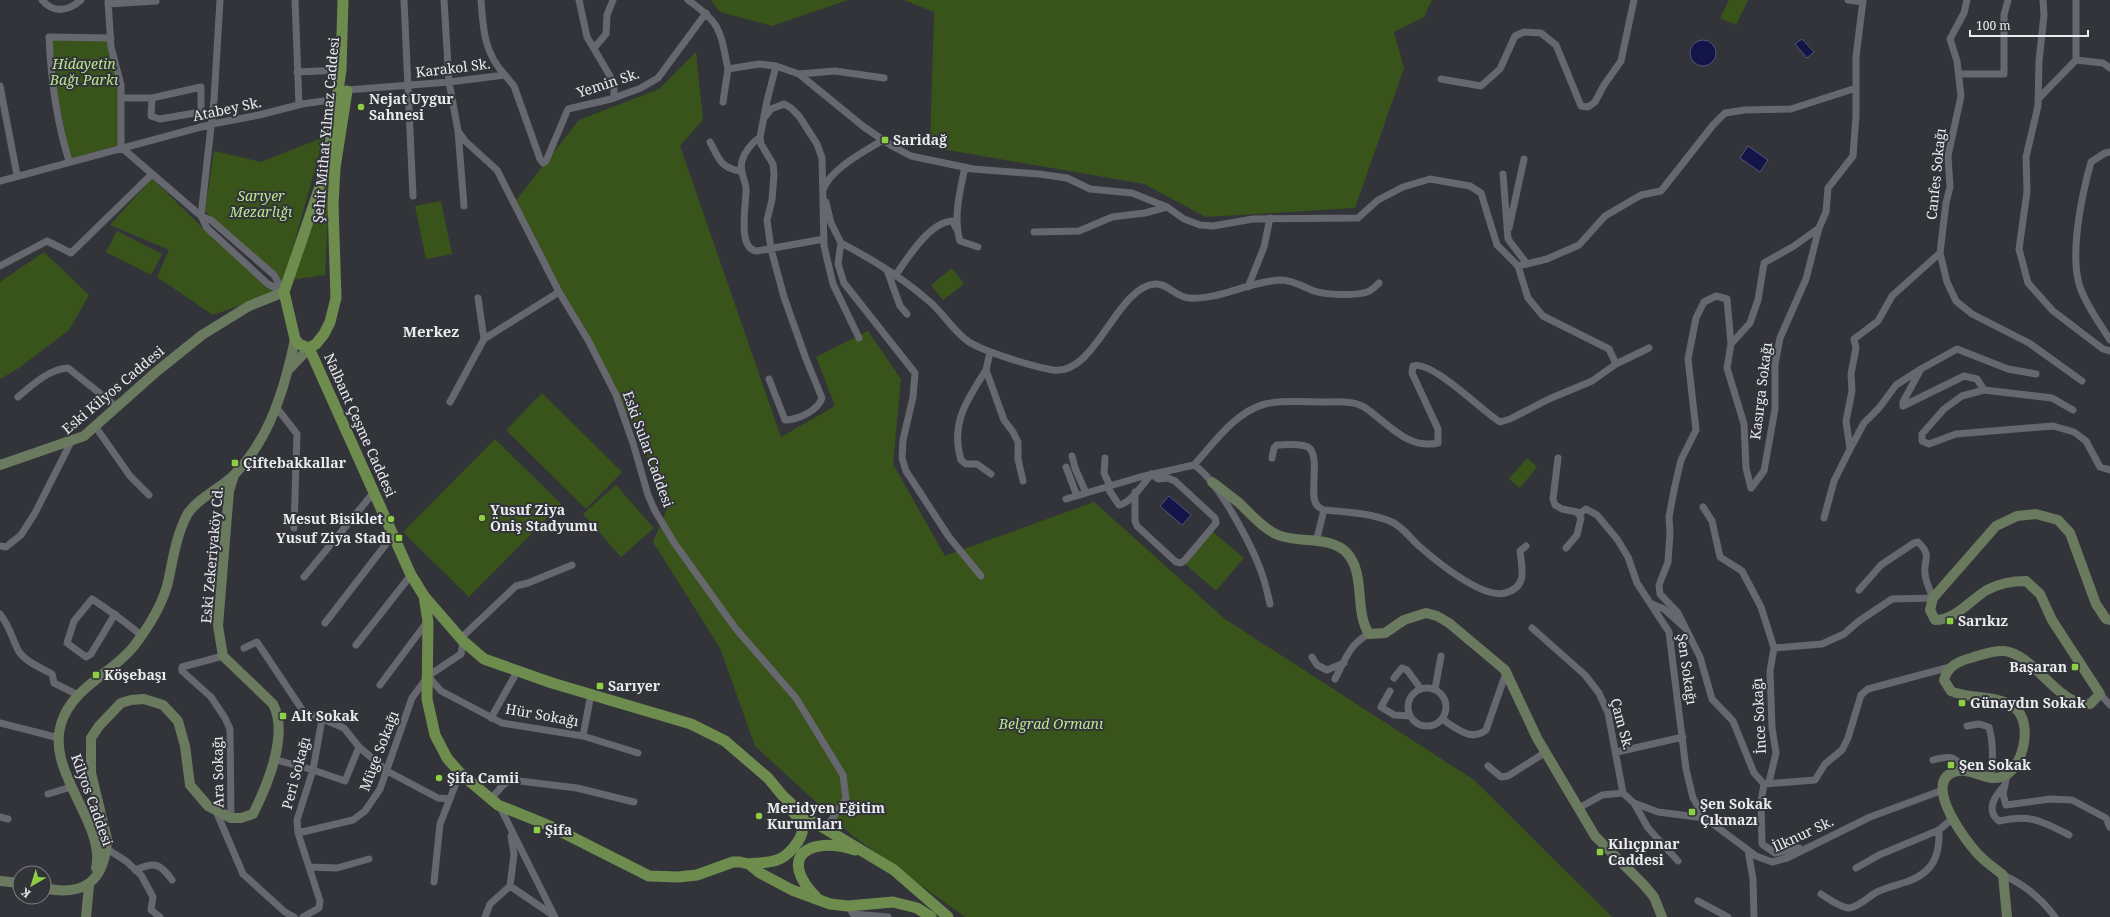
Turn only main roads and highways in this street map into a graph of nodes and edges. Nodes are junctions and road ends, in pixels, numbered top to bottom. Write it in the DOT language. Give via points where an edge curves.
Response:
graph roads {
  1 [pos="343,0"];
  2 [pos="350,0"];
  3 [pos="318,195"];
  4 [pos="333,204"];
  5 [pos="308,348"];
  6 [pos="424,596"];
  7 [pos="428,622"];
  8 [pos="447,623"];
  9 [pos="783,796"];
  10 [pos="863,851"];
  11 [pos="749,864"];
  12 [pos="819,901"];
  13 [pos="931,917"];
  14 [pos="948,917"];
  1 -- 3 [label="main road, Şehit Mithat Yılmaz Caddesi" via="338,100 327,166"];
  2 -- 4 [label="main road, Şehit Mithat Yılmaz Caddesi" via="347,90 335,168"];
  3 -- 4 [label="main road" via="325,195"];
  3 -- 5 [label="main road, Şehit Mithat Yılmaz Caddesi" via="284,292 295,339"];
  4 -- 5 [label="main road, Şehit Mithat Yılmaz Caddesi" via="336,298 324,334 316,344"];
  5 -- 6 [label="main road, Nalbant Çeşme Caddesi" via="411,575"];
  6 -- 7 [label="main road, Nalbant Çeşme Caddesi"];
  6 -- 8 [label="main road"];
  7 -- 8 [label="main road" via="433,618 442,618"];
  7 -- 11 [label="main road, Nalbant Çeşme Caddesi" via="427,699 435,735 447,758 460,773 494,802 550,826 650,876 697,875 733,862"];
  8 -- 9 [label="main road" via="484,659 707,731 725,742 768,778"];
  9 -- 10 [label="main road" via="804,816"];
  9 -- 11 [label="main road, Nalbant Çeşme Caddesi" via="803,826 802,837 783,858"];
  10 -- 12 [label="main road" via="825,844 808,848 798,865 802,880"];
  10 -- 14 [label="main road" via="894,870"];
  11 -- 12 [label="main road" via="760,873 792,890"];
  12 -- 13 [label="main road" via="848,906 893,902 917,908"];
}
